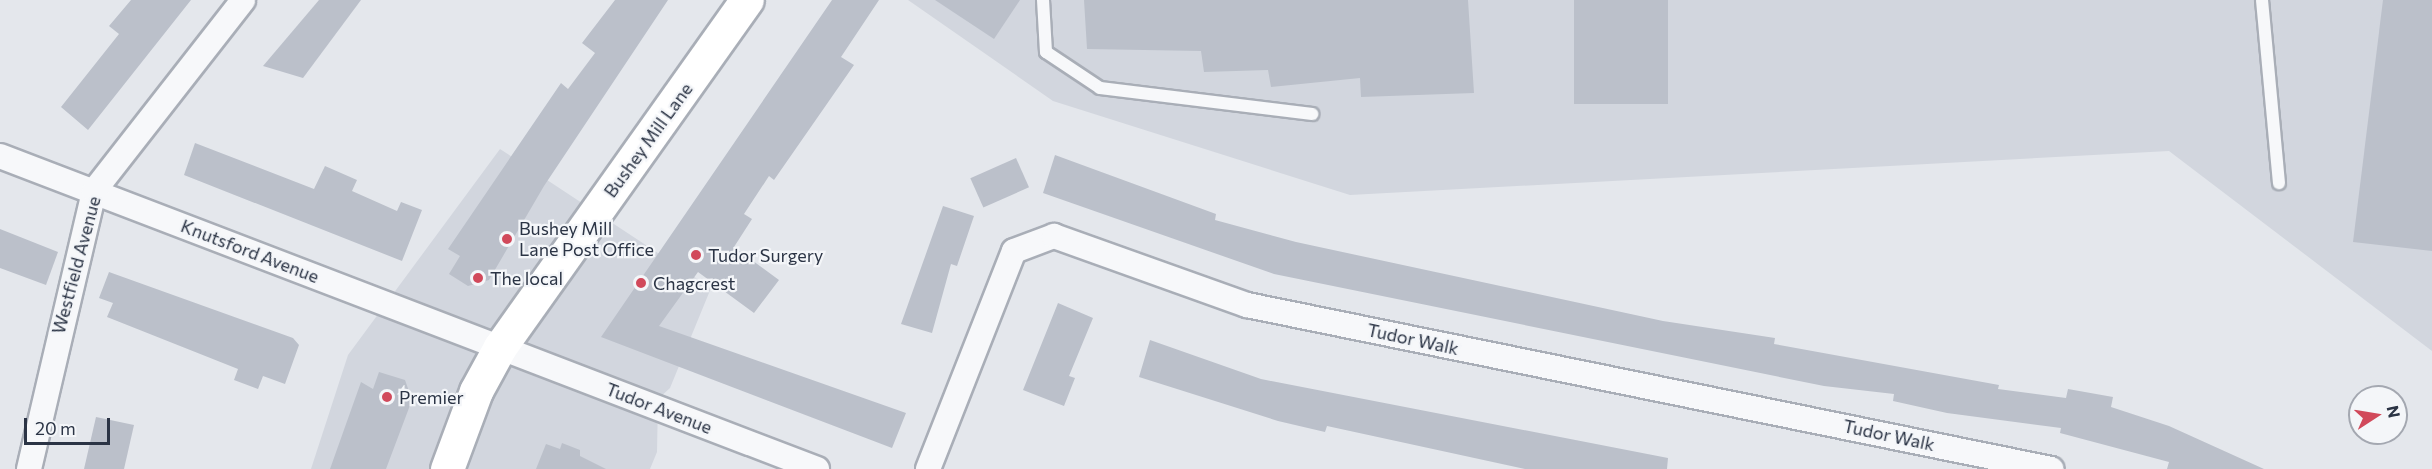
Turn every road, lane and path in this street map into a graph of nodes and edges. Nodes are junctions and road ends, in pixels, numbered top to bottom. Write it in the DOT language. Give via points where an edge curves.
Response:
graph roads {
  1 [pos="243,0"];
  2 [pos="747,0"];
  3 [pos="1043,0"];
  4 [pos="2262,0"];
  5 [pos="1312,114"];
  6 [pos="0,156"];
  7 [pos="2279,183"];
  8 [pos="94,191"];
  9 [pos="500,347"];
  10 [pos="29,469"];
  11 [pos="447,469"];
  12 [pos="817,469"];
  13 [pos="928,469"];
  14 [pos="2051,469"];
  1 -- 8 [label="street, Westfield Avenue"];
  2 -- 9 [label="street, Bushey Mill Lane"];
  3 -- 5 [label="lane" via="1046,52 1064,69 1100,88"];
  4 -- 7 [label="lane"];
  6 -- 8 [label="street, Knutsford Avenue"];
  8 -- 9 [label="street, Knutsford Avenue"];
  8 -- 10 [label="street, Westfield Avenue"];
  9 -- 11 [label="street, Bushey Mill Lane" via="476,391"];
  9 -- 12 [label="street, Tudor Avenue"];
  13 -- 14 [label="street, Tudor Walk" via="1014,251 1054,236 1247,305"];
}
